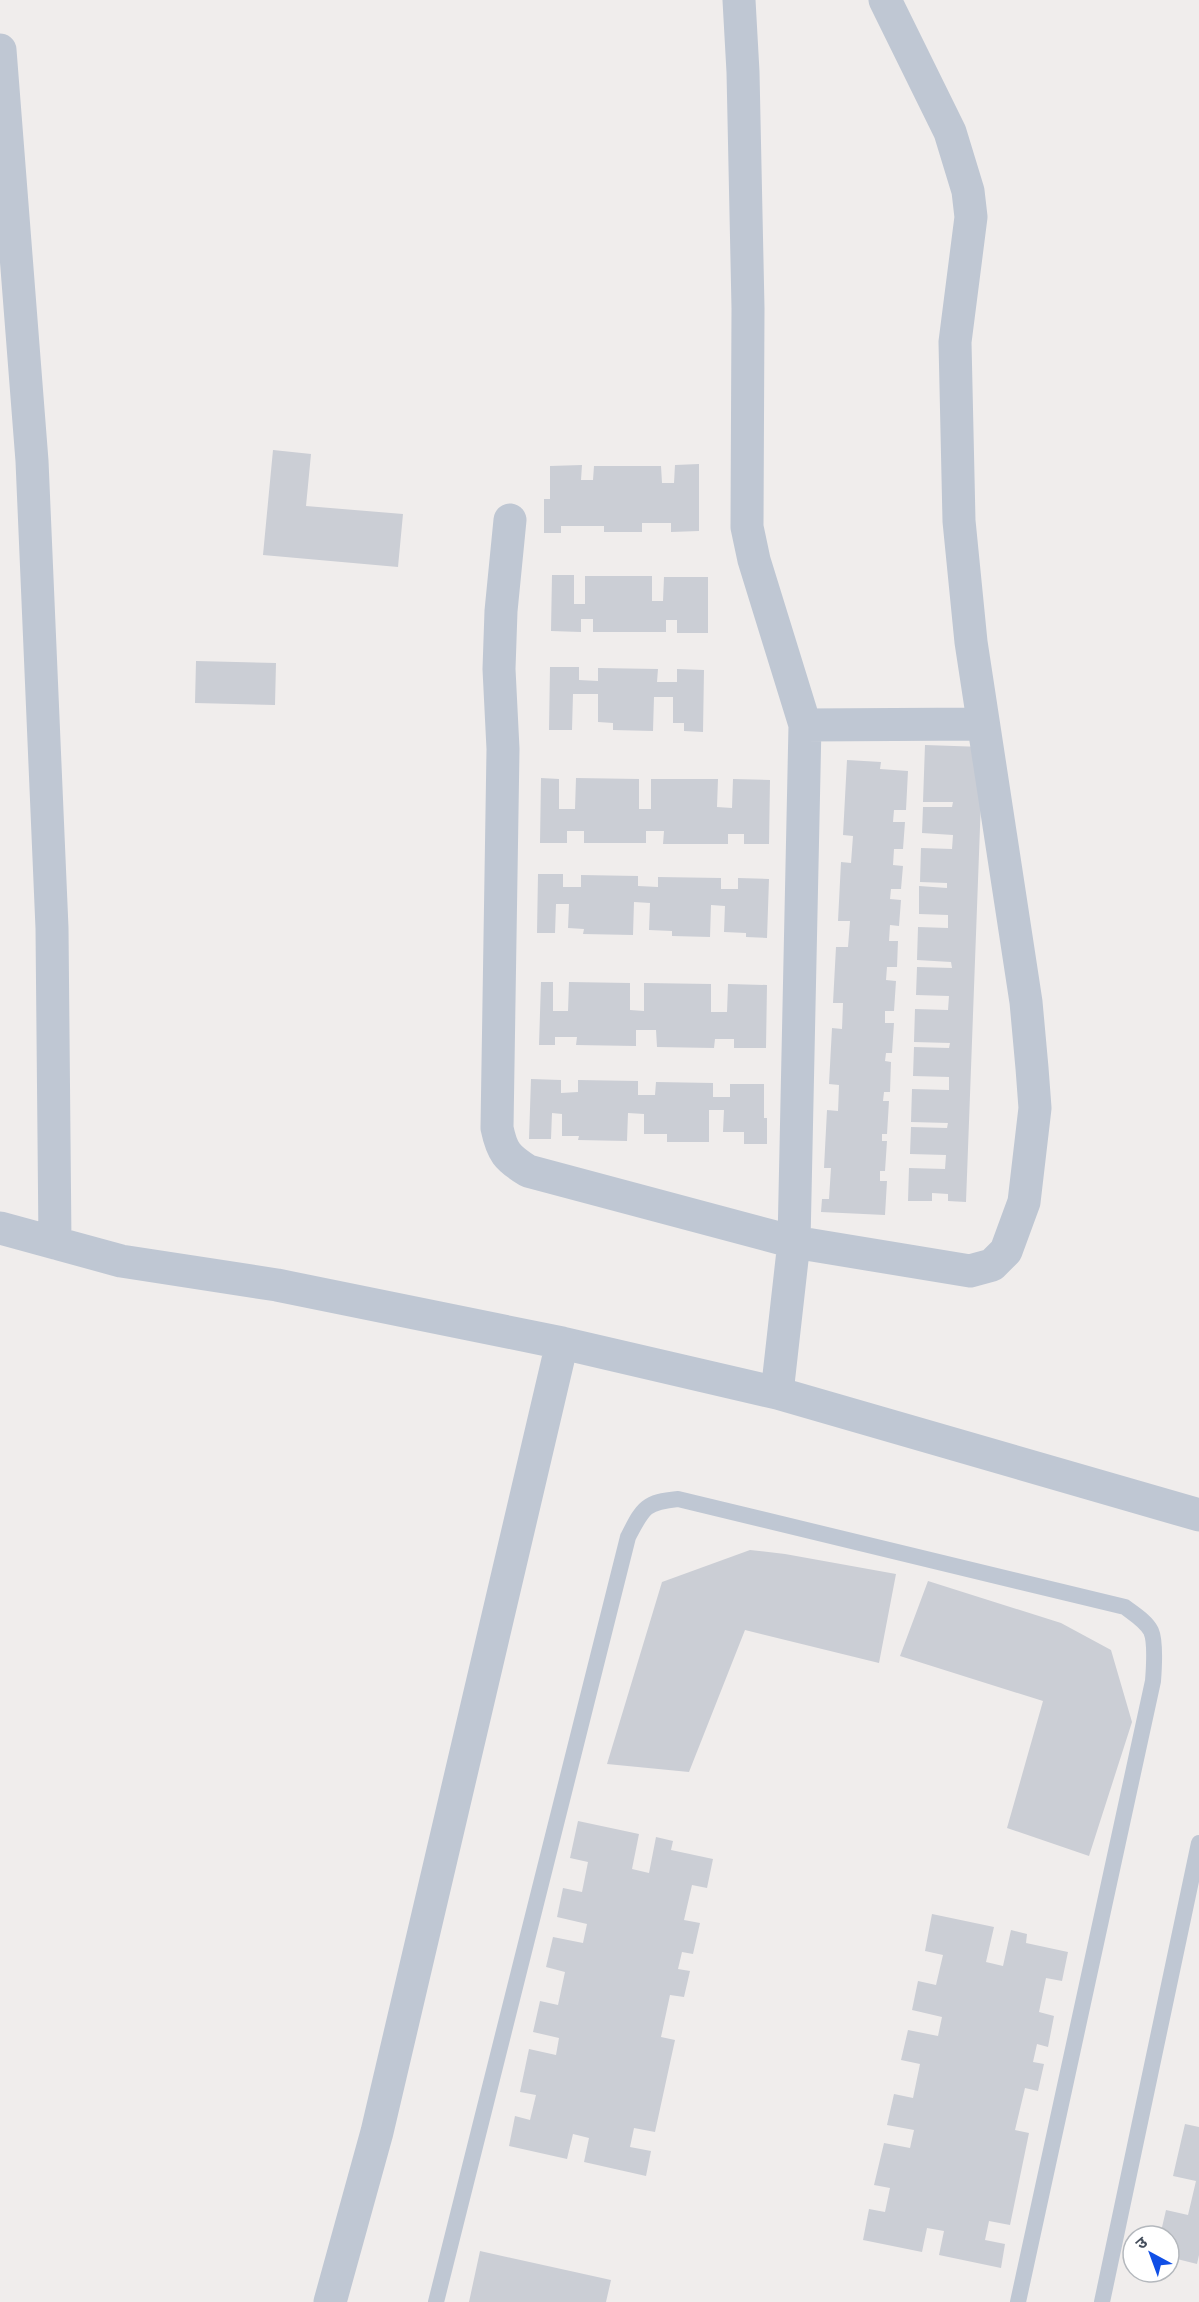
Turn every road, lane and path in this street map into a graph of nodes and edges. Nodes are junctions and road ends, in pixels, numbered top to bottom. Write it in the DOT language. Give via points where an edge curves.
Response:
graph roads {
  1 [pos="740,0"];
  2 [pos="885,0"];
  3 [pos="0,50"];
  4 [pos="510,520"];
  5 [pos="984,724"];
  6 [pos="805,725"];
  7 [pos="0,1228"];
  8 [pos="794,1242"];
  9 [pos="55,1243"];
  10 [pos="562,1343"];
  11 [pos="777,1393"];
  12 [pos="1199,1515"];
  13 [pos="1199,1844"];
  14 [pos="330,2302"];
  15 [pos="436,2302"];
  16 [pos="1018,2302"];
  17 [pos="1102,2302"];
  1 -- 6 [label="street" via="748,308 747,527"];
  2 -- 5 [label="street" via="950,132 968,191 971,217 955,342 959,521"];
  3 -- 9 [label="street" via="32,473 51,928"];
  4 -- 8 [label="street" via="499,669 503,749 497,1128 501,1145 509,1160 528,1171"];
  5 -- 6 [label="street"];
  5 -- 8 [label="street" via="1026,1002 1035,1108 1024,1202 1006,1251 992,1265 970,1271"];
  6 -- 8 [label="street"];
  7 -- 9 [label="street"];
  8 -- 11 [label="street"];
  9 -- 10 [label="street" via="121,1261 277,1285"];
  10 -- 11 [label="street"];
  10 -- 14 [label="street" via="377,2132"];
  11 -- 12 [label="street"];
  13 -- 17 [label="lane"];
  15 -- 16 [label="lane" via="628,1537 640,1515 655,1501 678,1499 1125,1607 1151,1632 1153,1681"];
}
